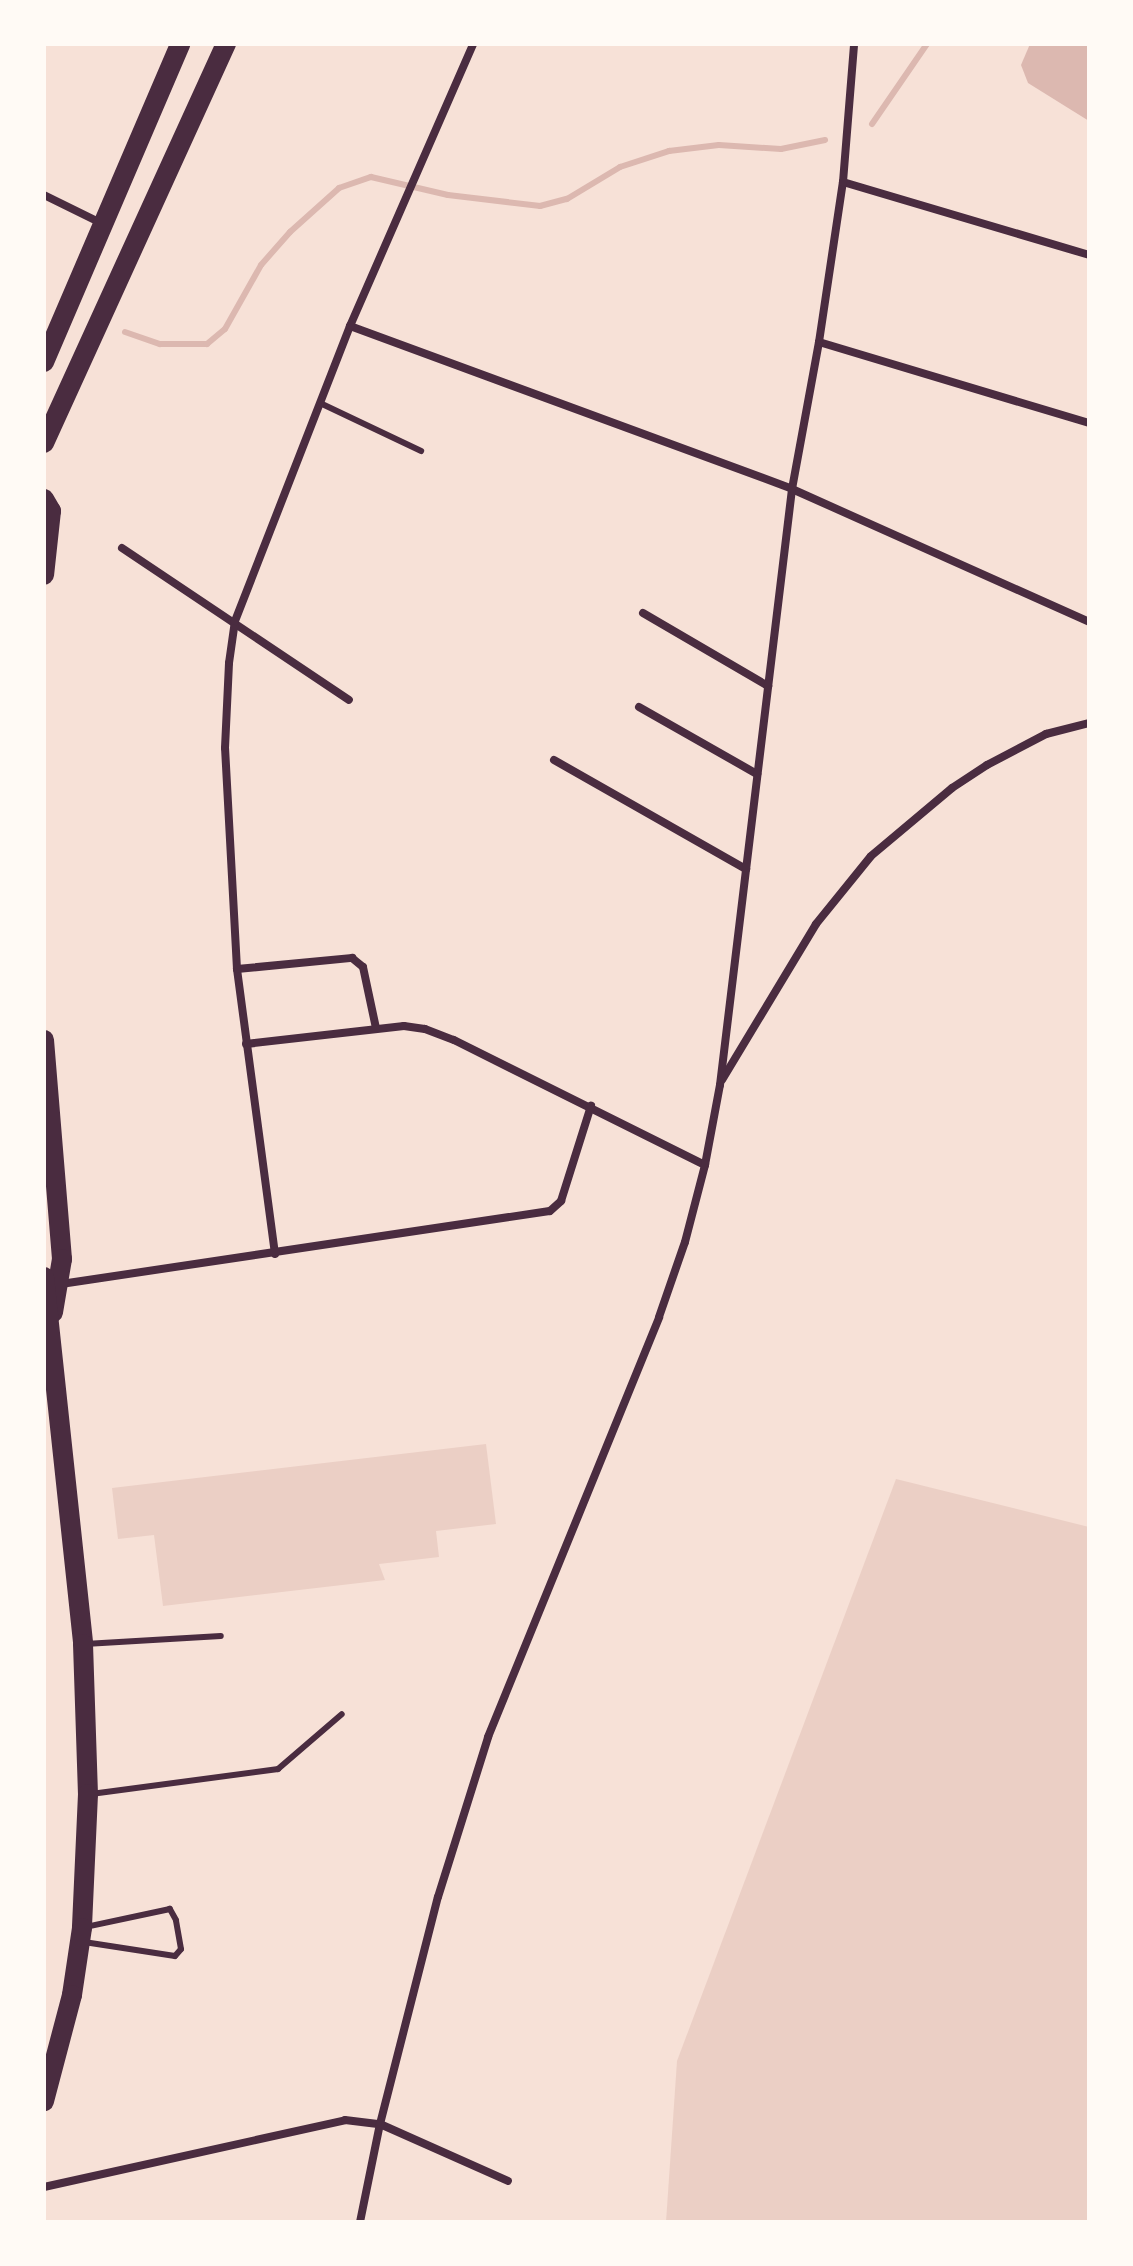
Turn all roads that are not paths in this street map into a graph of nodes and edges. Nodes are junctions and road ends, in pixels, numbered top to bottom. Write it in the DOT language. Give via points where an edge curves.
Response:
graph roads {
  1 [pos="180,44"];
  2 [pos="226,44"];
  3 [pos="854,44"];
  4 [pos="471,45"];
  5 [pos="843,182"];
  6 [pos="44,195"];
  7 [pos="105,225"];
  8 [pos="1089,255"];
  9 [pos="350,326"];
  10 [pos="819,342"];
  11 [pos="46,355"];
  12 [pos="320,403"];
  13 [pos="1089,423"];
  14 [pos="44,443"];
  15 [pos="421,451"];
  16 [pos="792,489"];
  17 [pos="44,499"];
  18 [pos="122,548"];
  19 [pos="44,575"];
  20 [pos="643,613"];
  21 [pos="235,621"];
  22 [pos="1089,622"];
  23 [pos="768,686"];
  24 [pos="349,700"];
  25 [pos="639,707"];
  26 [pos="1089,723"];
  27 [pos="554,760"];
  28 [pos="757,774"];
  29 [pos="746,869"];
  30 [pos="237,969"];
  31 [pos="376,1028"];
  32 [pos="44,1040"];
  33 [pos="246,1044"];
  34 [pos="720,1085"];
  35 [pos="591,1106"];
  36 [pos="705,1165"];
  37 [pos="275,1254"];
  38 [pos="52,1281"];
  39 [pos="221,1636"];
  40 [pos="83,1644"];
  41 [pos="342,1714"];
  42 [pos="88,1794"];
  43 [pos="81,1934"];
  44 [pos="44,2101"];
  45 [pos="380,2124"];
  46 [pos="508,2181"];
  47 [pos="44,2187"];
  48 [pos="360,2222"];
  1 -- 7 [label="highway"];
  2 -- 14 [label="highway"];
  3 -- 5 [label="street"];
  4 -- 9 [label="street"];
  5 -- 8 [label="street"];
  5 -- 10 [label="street"];
  6 -- 7 [label="street"];
  7 -- 11 [label="highway"];
  9 -- 12 [label="street"];
  9 -- 16 [label="street"];
  10 -- 13 [label="street"];
  10 -- 16 [label="street"];
  12 -- 15 [label="lane"];
  12 -- 21 [label="street"];
  16 -- 22 [label="street"];
  16 -- 23 [label="street"];
  17 -- 19 [label="highway" via="51,511"];
  18 -- 21 [label="street"];
  20 -- 23 [label="street"];
  21 -- 24 [label="street"];
  21 -- 30 [label="street" via="225,748"];
  23 -- 28 [label="street"];
  25 -- 28 [label="street"];
  26 -- 34 [label="street" via="1046,734 987,765 871,856 816,924"];
  27 -- 29 [label="street"];
  28 -- 29 [label="street"];
  29 -- 34 [label="street"];
  30 -- 31 [label="street" via="352,958 363,967"];
  30 -- 33 [label="street"];
  31 -- 33 [label="street"];
  31 -- 35 [label="street" via="404,1026 454,1040"];
  32 -- 38 [label="highway" via="56,1153"];
  33 -- 37 [label="street"];
  34 -- 36 [label="street"];
  35 -- 36 [label="street"];
  35 -- 37 [label="street" via="561,1201 550,1211"];
  36 -- 45 [label="street" via="659,1317 488,1737 438,1897"];
  37 -- 38 [label="street"];
  38 -- 40 [label="highway" via="50,1320"];
  39 -- 40 [label="lane"];
  40 -- 42 [label="highway"];
  41 -- 42 [label="lane" via="278,1769"];
  42 -- 43 [label="highway"];
  43 -- 43 [label="lane" via="170,1909 181,1949 175,1956"];
  43 -- 44 [label="highway"];
  45 -- 46 [label="street"];
  45 -- 47 [label="street" via="331,2121"];
  45 -- 48 [label="street"];
}
